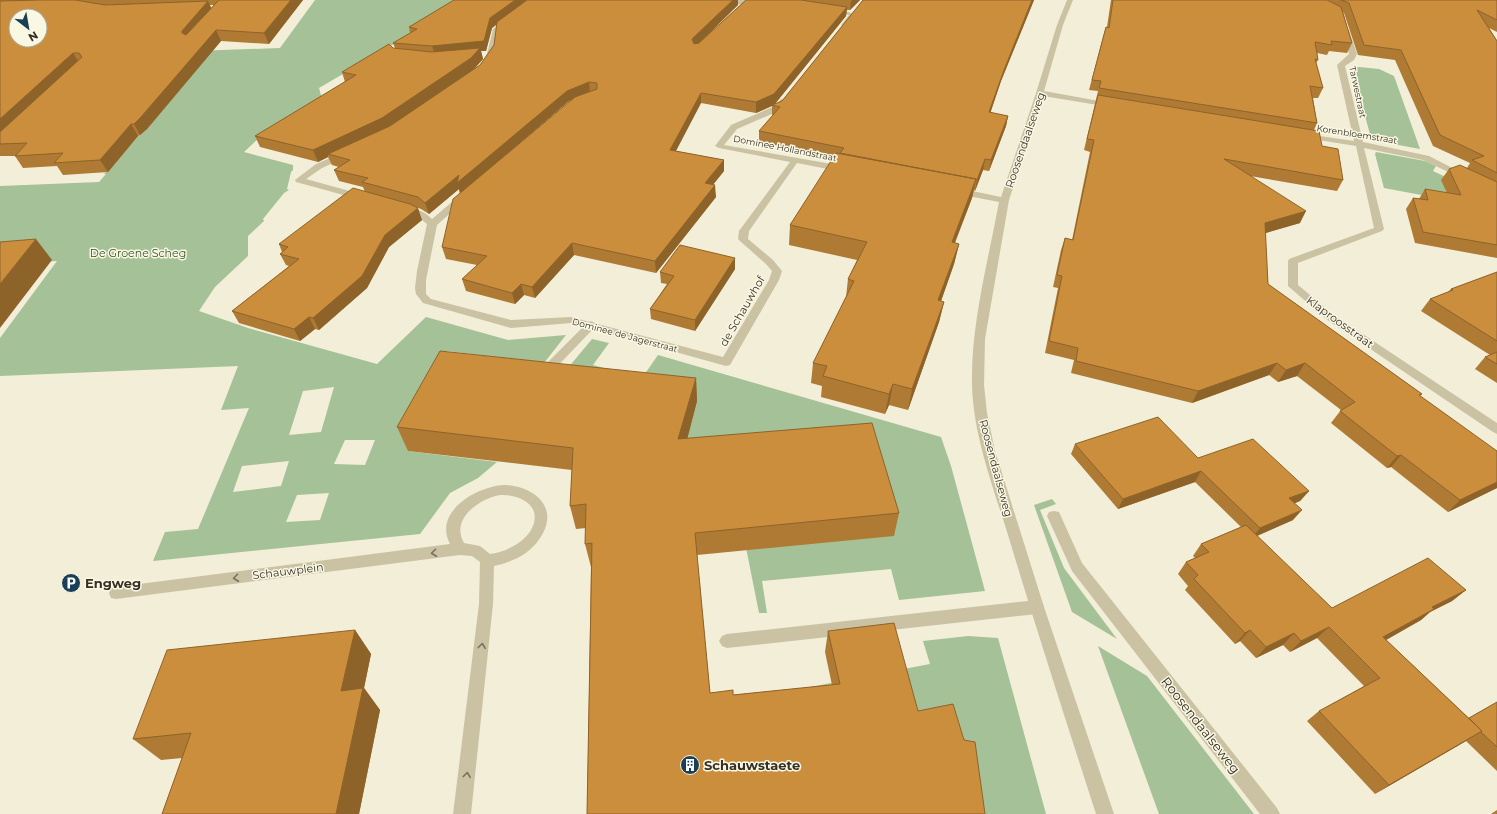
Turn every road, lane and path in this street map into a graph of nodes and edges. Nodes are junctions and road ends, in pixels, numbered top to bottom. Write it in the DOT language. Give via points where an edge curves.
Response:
graph roads {
  1 [pos="535,0"];
  2 [pos="719,0"];
  3 [pos="1070,0"];
  4 [pos="769,2"];
  5 [pos="746,4"];
  6 [pos="822,9"];
  7 [pos="1343,20"];
  8 [pos="839,31"];
  9 [pos="478,72"];
  10 [pos="791,92"];
  11 [pos="1040,93"];
  12 [pos="1119,106"];
  13 [pos="1299,135"];
  14 [pos="1361,145"];
  15 [pos="355,150"];
  16 [pos="796,160"];
  17 [pos="854,171"];
  18 [pos="1469,178"];
  19 [pos="951,190"];
  20 [pos="468,193"];
  21 [pos="373,200"];
  22 [pos="1004,200"];
  23 [pos="396,206"];
  24 [pos="432,224"];
  25 [pos="591,325"];
  26 [pos="726,362"];
  27 [pos="529,372"];
  28 [pos="1497,429"];
  29 [pos="1054,516"];
  30 [pos="460,550"];
  31 [pos="487,561"];
  32 [pos="116,593"];
  33 [pos="1037,607"];
  34 [pos="727,641"];
  35 [pos="462,814"];
  36 [pos="1105,814"];
  37 [pos="1271,814"];
  1 -- 9 [label="street" via="495,30 487,54 488,62"];
  2 -- 5 [label="street"];
  3 -- 11 [label="street, Roosendaalseweg"];
  4 -- 5 [label="street"];
  6 -- 8 [label="street" via="855,12"];
  7 -- 14 [label="street, Tarwestraat" via="1353,54 1341,65"];
  10 -- 16 [label="street, Dominee Hollandstraat" via="778,108 734,127 719,146"];
  11 -- 12 [label="street"];
  11 -- 22 [label="street, Roosendaalseweg"];
  13 -- 14 [label="street, Korenbloemstraat"];
  14 -- 18 [label="street, Korenbloemstraat" via="1426,158"];
  14 -- 28 [label="street, Klaproosstraat" via="1380,229 1293,261 1293,286 1330,317"];
  15 -- 21 [label="street" via="319,166 299,180"];
  16 -- 17 [label="street, Dominee Hollandstraat"];
  16 -- 26 [label="street, de Schauwhof" via="744,231 743,239 748,246 773,263 777,271"];
  19 -- 22 [label="street"];
  20 -- 24 [label="street"];
  22 -- 33 [label="street, Roosendaalseweg" via="979,339 978,385 989,451"];
  23 -- 24 [label="street" via="418,212"];
  24 -- 25 [label="street, Dominee de Jagerstraat" via="420,284 421,294 427,301 511,324 571,320"];
  25 -- 26 [label="street, Dominee de Jagerstraat"];
  25 -- 27 [label="street" via="544,374"];
  29 -- 37 [label="street, Roosendaalseweg" via="1077,567"];
  30 -- 31 [label="street, Schauwplein" via="474,549 484,555"];
  30 -- 31 [label="street" via="454,543 452,530 457,516 468,503 482,494 499,490 515,490 529,495 538,505 541,518 538,532 527,545 512,555"];
  30 -- 32 [label="street, Schauwplein, one-way"];
  35 -- 31 [label="street, one-way" via="486,604"];
  33 -- 34 [label="street"];
  33 -- 36 [label="street, Roosendaalseweg"];
}
